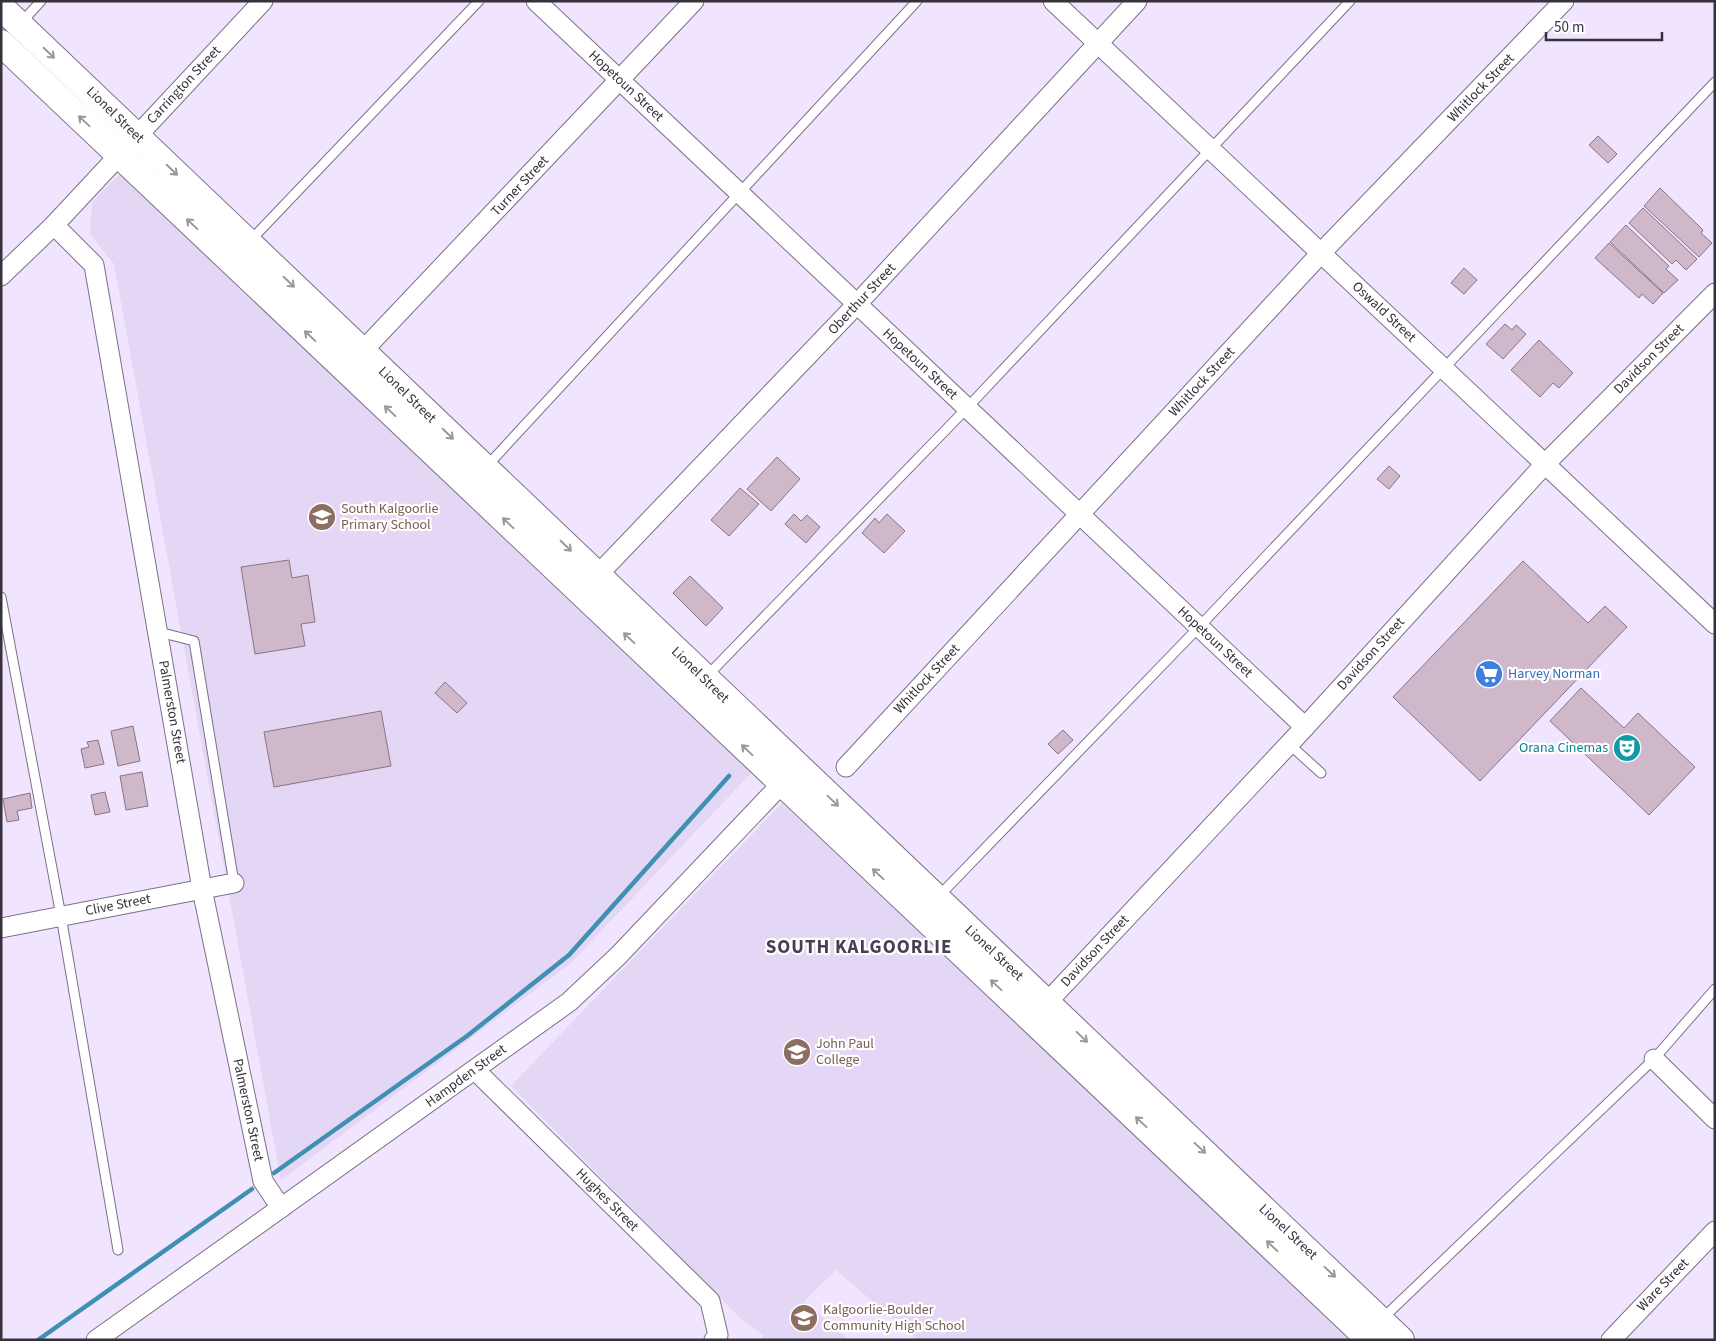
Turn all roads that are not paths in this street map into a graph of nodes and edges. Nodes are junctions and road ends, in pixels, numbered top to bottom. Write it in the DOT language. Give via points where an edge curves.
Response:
graph roads {
  1 [pos="41,1"];
  2 [pos="263,1"];
  3 [pos="479,1"];
  4 [pos="536,1"];
  5 [pos="694,1"];
  6 [pos="917,1"];
  7 [pos="1053,1"];
  8 [pos="1137,1"];
  9 [pos="1350,1"];
  10 [pos="1564,1"];
  11 [pos="7,30"];
  12 [pos="1098,43"];
  13 [pos="620,80"];
  14 [pos="1715,82"];
  15 [pos="128,145"];
  16 [pos="1210,148"];
  17 [pos="738,192"];
  18 [pos="54,225"];
  19 [pos="240,252"];
  20 [pos="1321,253"];
  21 [pos="1,276"];
  22 [pos="1715,293"];
  23 [pos="857,304"];
  24 [pos="354,361"];
  25 [pos="1443,368"];
  26 [pos="967,408"];
  27 [pos="1545,464"];
  28 [pos="477,477"];
  29 [pos="1079,514"];
  30 [pos="589,584"];
  31 [pos="1,597"];
  32 [pos="1715,624"];
  33 [pos="1199,627"];
  34 [pos="159,632"];
  35 [pos="697,686"];
  36 [pos="1305,727"];
  37 [pos="1289,744"];
  38 [pos="846,767"];
  39 [pos="1321,773"];
  40 [pos="790,775"];
  41 [pos="234,883"];
  42 [pos="202,889"];
  43 [pos="936,898"];
  44 [pos="61,916"];
  45 [pos="1,928"];
  46 [pos="1715,989"];
  47 [pos="1039,1011"];
  48 [pos="1654,1059"];
  49 [pos="475,1070"];
  50 [pos="1715,1119"];
  51 [pos="281,1208"];
  52 [pos="1715,1231"];
  53 [pos="118,1250"];
  54 [pos="1376,1330"];
  55 [pos="96,1340"];
  56 [pos="714,1340"];
  57 [pos="1401,1340"];
  58 [pos="1610,1340"];
  1 -- 11 [label="lane"];
  2 -- 15 [label="street, Carrington Street"];
  3 -- 19 [label="lane"];
  4 -- 13 [label="street, Hopetoun Street"];
  5 -- 13 [label="street, Turner Street"];
  6 -- 17 [label="lane"];
  7 -- 12 [label="street, Oswald Street"];
  8 -- 12 [label="street, Oberthur Street"];
  9 -- 16 [label="lane"];
  10 -- 20 [label="street, Whitlock Street"];
  11 -- 15 [label="street, Lionel Street"];
  12 -- 16 [label="street, Oswald Street"];
  12 -- 23 [label="street, Oberthur Street"];
  13 -- 17 [label="street, Hopetoun Street"];
  13 -- 24 [label="street, Turner Street"];
  14 -- 25 [label="lane"];
  15 -- 18 [label="street, Carrington Street"];
  15 -- 19 [label="street, Lionel Street"];
  16 -- 20 [label="street, Oswald Street"];
  16 -- 26 [label="lane"];
  17 -- 23 [label="street, Hopetoun Street"];
  17 -- 28 [label="lane"];
  18 -- 21 [label="street, Carrington Street"];
  18 -- 34 [label="street, Palmerston Street" via="94,265"];
  19 -- 24 [label="street, Lionel Street"];
  20 -- 25 [label="street, Oswald Street"];
  20 -- 29 [label="street, Whitlock Street"];
  22 -- 27 [label="street, Davidson Street"];
  23 -- 26 [label="street, Hopetoun Street"];
  23 -- 30 [label="street, Oberthur Street"];
  24 -- 28 [label="street, Lionel Street"];
  25 -- 27 [label="street, Oswald Street"];
  25 -- 33 [label="lane"];
  26 -- 29 [label="street, Hopetoun Street"];
  26 -- 35 [label="lane"];
  27 -- 32 [label="street, Oswald Street"];
  27 -- 36 [label="street, Davidson Street"];
  28 -- 30 [label="street, Lionel Street"];
  29 -- 33 [label="street, Hopetoun Street"];
  29 -- 38 [label="street, Whitlock Street"];
  30 -- 35 [label="street, Lionel Street"];
  31 -- 44 [label="lane"];
  33 -- 36 [label="street, Hopetoun Street"];
  33 -- 43 [label="lane"];
  34 -- 41 [label="lane" via="194,641"];
  34 -- 42 [label="street, Palmerston Street"];
  35 -- 40 [label="street, Lionel Street"];
  36 -- 37 [label="street, Davidson Street"];
  37 -- 39 [label="lane"];
  37 -- 47 [label="street, Davidson Street"];
  40 -- 43 [label="street, Lionel Street, one-way"];
  47 -- 40 [label="street, Lionel Street, one-way"];
  40 -- 49 [label="street, Hampden Street" via="618,956 569,1002"];
  41 -- 42 [label="street, Clive Street"];
  42 -- 44 [label="street, Clive Street"];
  42 -- 51 [label="street, Palmerston Street" via="263,1181"];
  43 -- 47 [label="street, Lionel Street"];
  44 -- 45 [label="street, Clive Street"];
  44 -- 53 [label="lane"];
  46 -- 48 [label="lane"];
  47 -- 54 [label="street, Lionel Street"];
  48 -- 50 [label="street"];
  48 -- 54 [label="lane"];
  49 -- 51 [label="street, Hampden Street"];
  49 -- 56 [label="street, Hughes Street" via="710,1301 718,1335"];
  51 -- 55 [label="street, Hampden Street"];
  52 -- 58 [label="street, Ware Street"];
  54 -- 57 [label="street, Lionel Street"];
}
